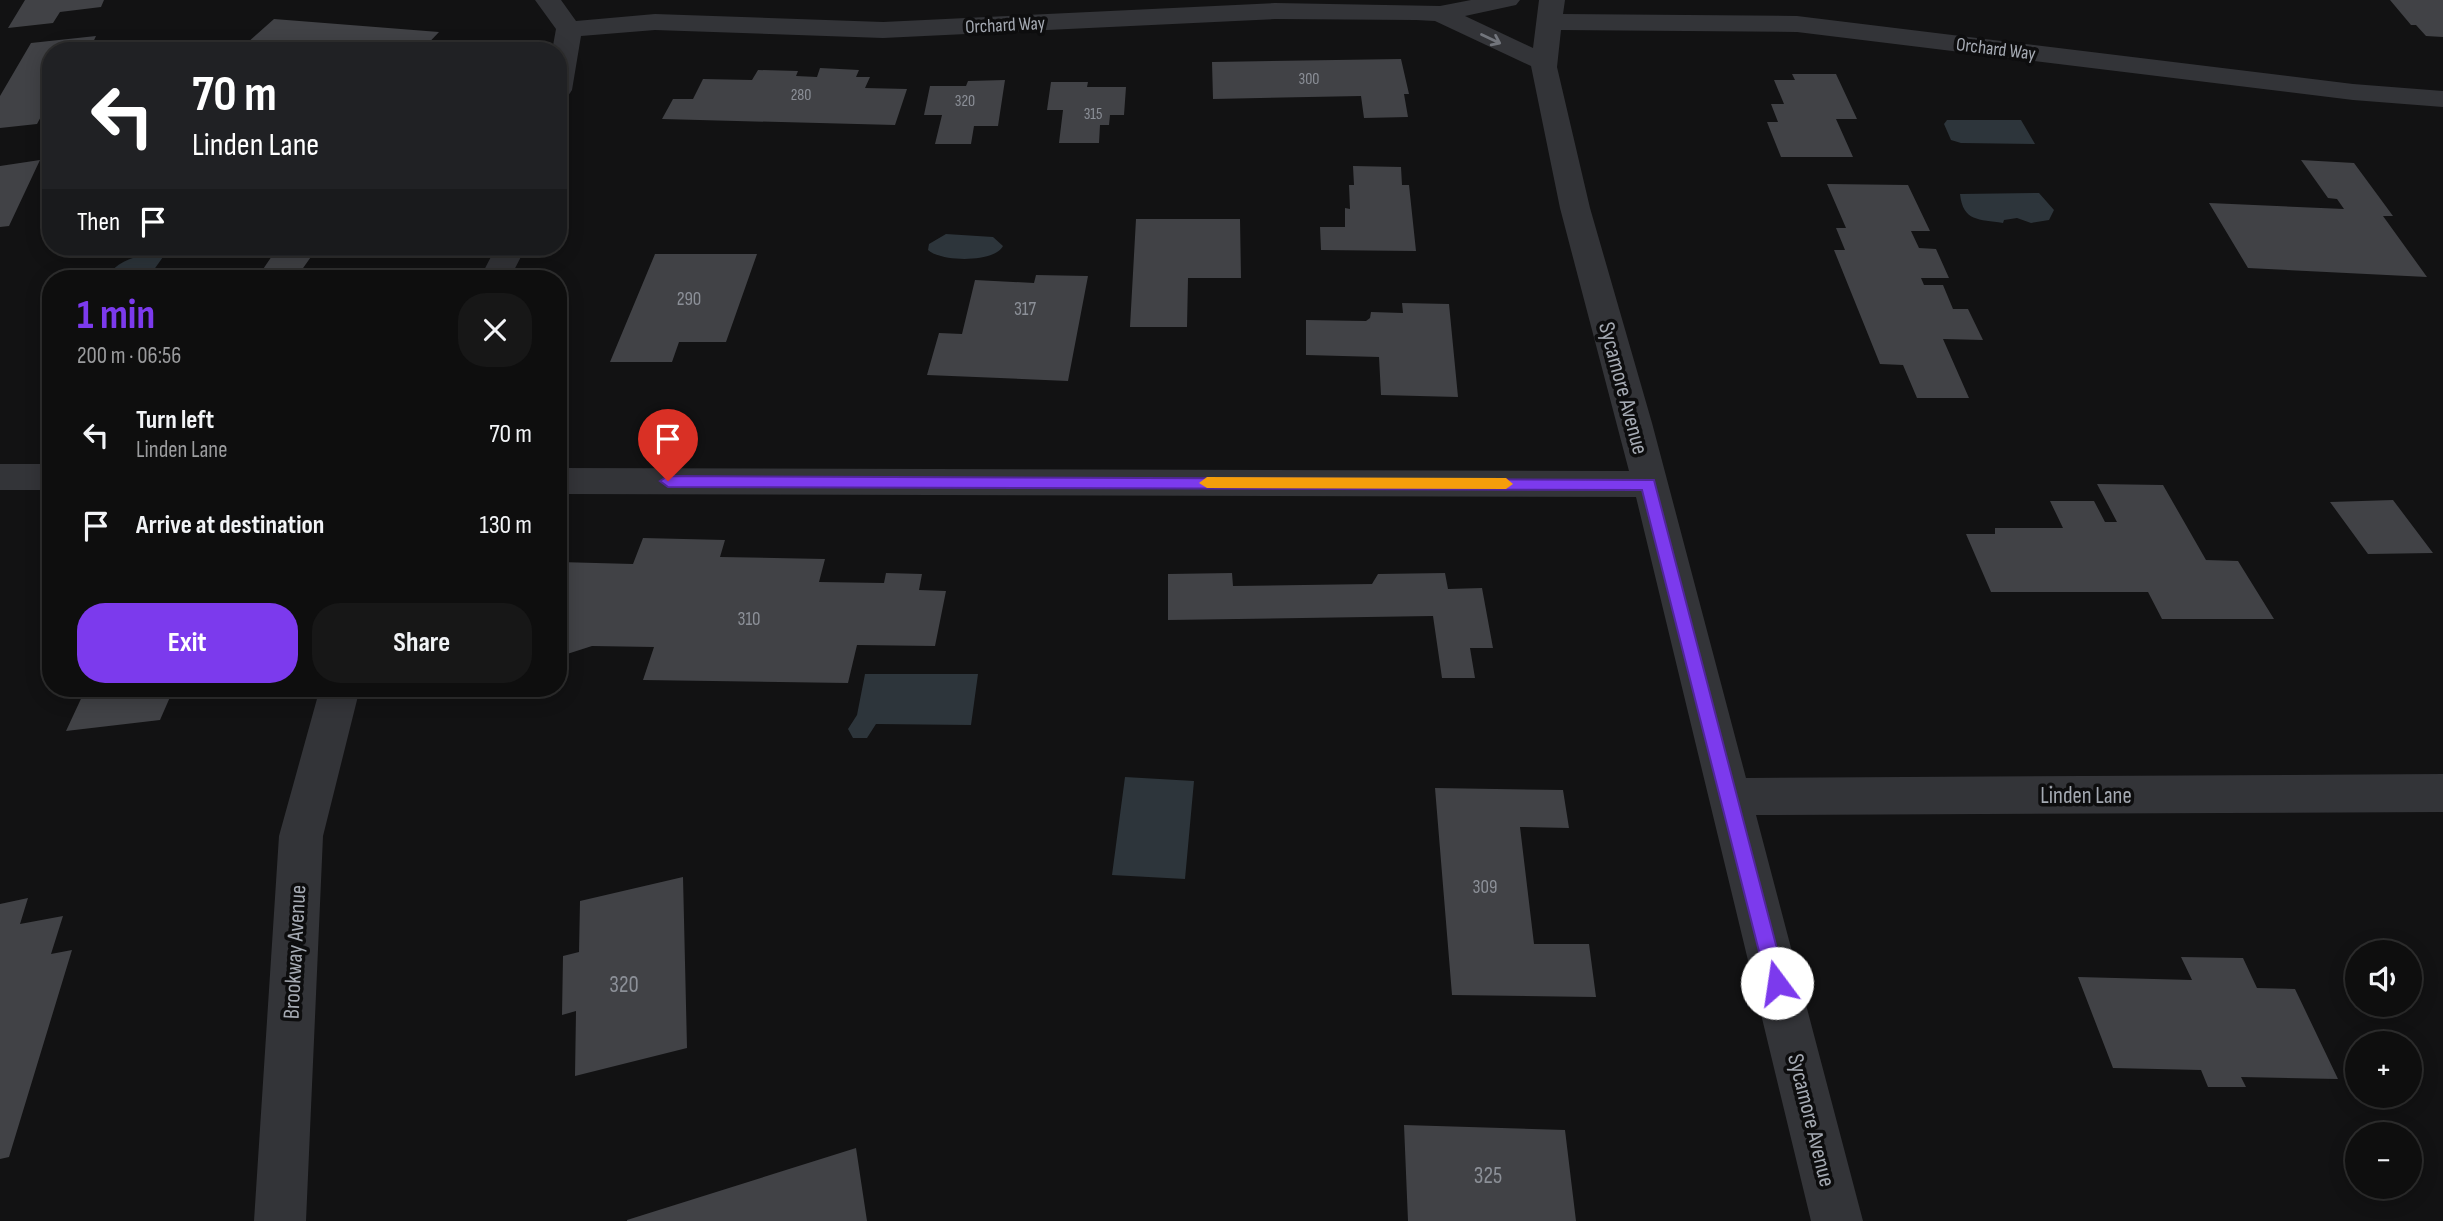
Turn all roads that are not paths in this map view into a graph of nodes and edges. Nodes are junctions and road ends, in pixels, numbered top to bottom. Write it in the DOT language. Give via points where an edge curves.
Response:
graph roads {
  1 [pos="548,0"];
  2 [pos="1507,0"];
  3 [pos="1550,11"];
  4 [pos="1440,14"];
  5 [pos="569,29"];
  6 [pos="567,42"];
  7 [pos="1543,62"];
  8 [pos="2443,99"];
  9 [pos="0,477"];
  10 [pos="42,477"];
  11 [pos="567,481"];
  12 [pos="1648,484"];
  13 [pos="338,697"];
  14 [pos="2443,793"];
  15 [pos="1730,797"];
  16 [pos="280,1221"];
  17 [pos="1837,1221"];
  1 -- 5 [label="street"];
  2 -- 4 [label="street, Orchard Way"];
  3 -- 7 [label="street, Sycamore Avenue"];
  3 -- 8 [label="street, Orchard Way" via="1797,24"];
  4 -- 5 [label="street, Orchard Way" via="1275,11 883,30 655,22"];
  4 -- 7 [label="street, Orchard Way, one-way"];
  5 -- 6 [label="street"];
  7 -- 12 [label="street, Sycamore Avenue" via="1574,208"];
  9 -- 10 [label="street"];
  11 -- 12 [label="street"];
  12 -- 15 [label="street, Sycamore Avenue"];
  13 -- 16 [label="street, Brookway Avenue" via="301,836"];
  14 -- 15 [label="street, Linden Lane"];
  15 -- 17 [label="street, Sycamore Avenue"];
}
